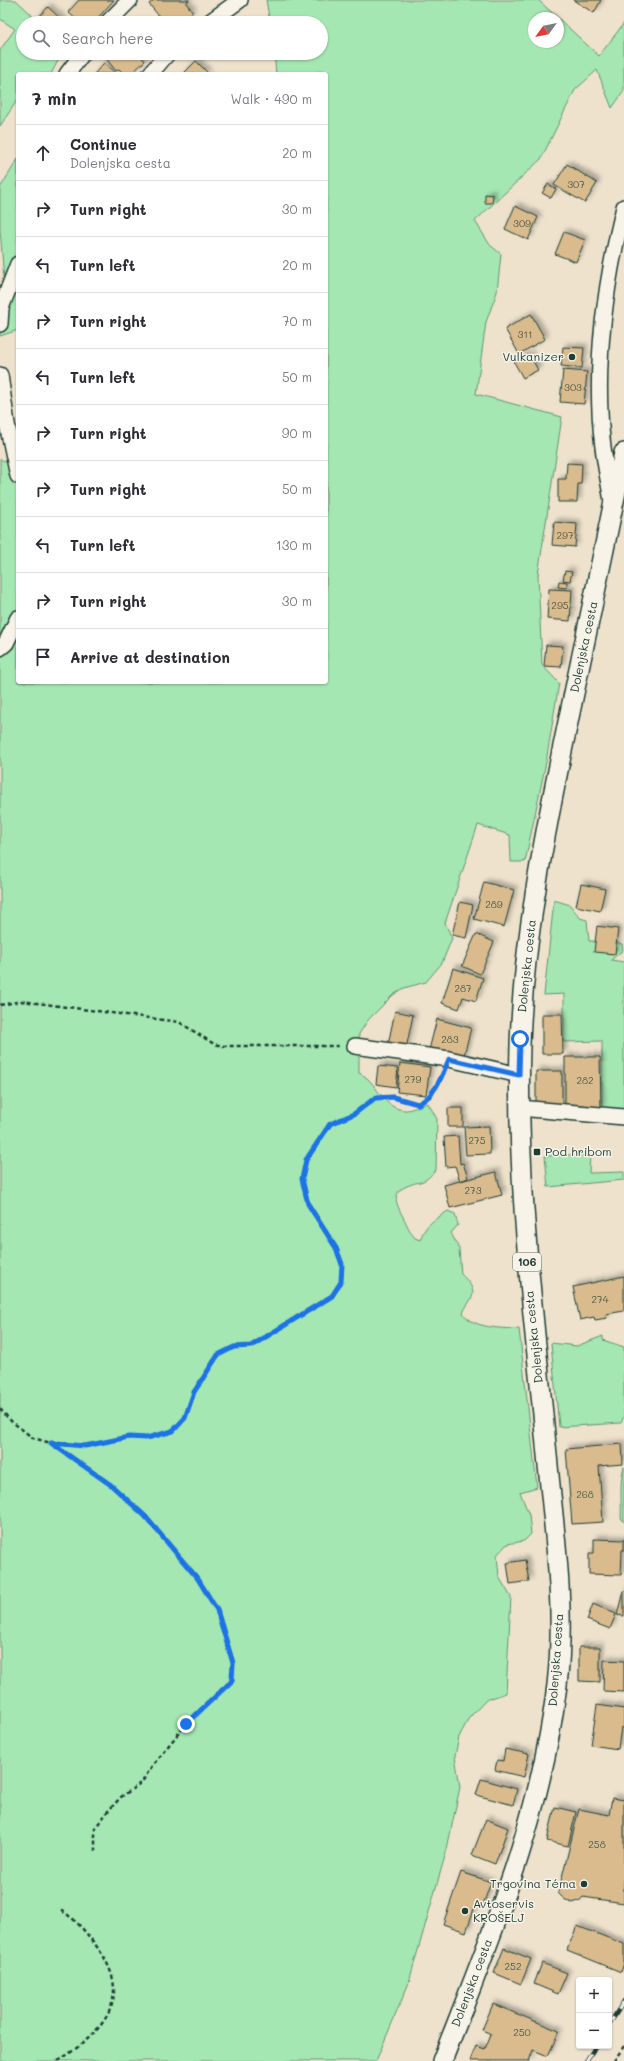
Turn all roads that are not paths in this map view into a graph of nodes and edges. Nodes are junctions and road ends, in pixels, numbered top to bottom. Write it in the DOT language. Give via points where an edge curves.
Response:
graph roads {
  1 [pos="130,0"];
  2 [pos="240,0"];
  3 [pos="114,16"];
  4 [pos="218,16"];
  5 [pos="78,60"];
  6 [pos="162,60"];
  7 [pos="69,72"];
  8 [pos="152,72"];
  9 [pos="624,207"];
  10 [pos="16,269"];
  11 [pos="0,324"];
  12 [pos="0,375"];
  13 [pos="624,453"];
  14 [pos="16,467"];
  15 [pos="613,506"];
  16 [pos="16,622"];
  17 [pos="0,648"];
  18 [pos="355,1046"];
  19 [pos="519,1075"];
  20 [pos="519,1108"];
  21 [pos="624,1117"];
  22 [pos="442,2061"];
  1 -- 3 [label="street"];
  2 -- 4 [label="street"];
  5 -- 7 [label="street"];
  6 -- 8 [label="street"];
  9 -- 15 [label="street, Dolenjska cesta" via="614,250 603,328 600,397 603,448"];
  10 -- 11 [label="street" via="0,308"];
  12 -- 14 [label="street"];
  13 -- 15 [label="main road, Dolenjska cesta / 106"];
  15 -- 19 [label="main road, Dolenjska cesta / 106" via="540,867 525,973"];
  16 -- 17 [label="street" via="6,643"];
  18 -- 19 [label="street" via="449,1059"];
  19 -- 20 [label="main road, Dolenjska cesta / 106"];
  20 -- 21 [label="street"];
  20 -- 22 [label="main road, Dolenjska cesta / 106" via="526,1258 560,1600 557,1682 539,1786 515,1871"];
}
